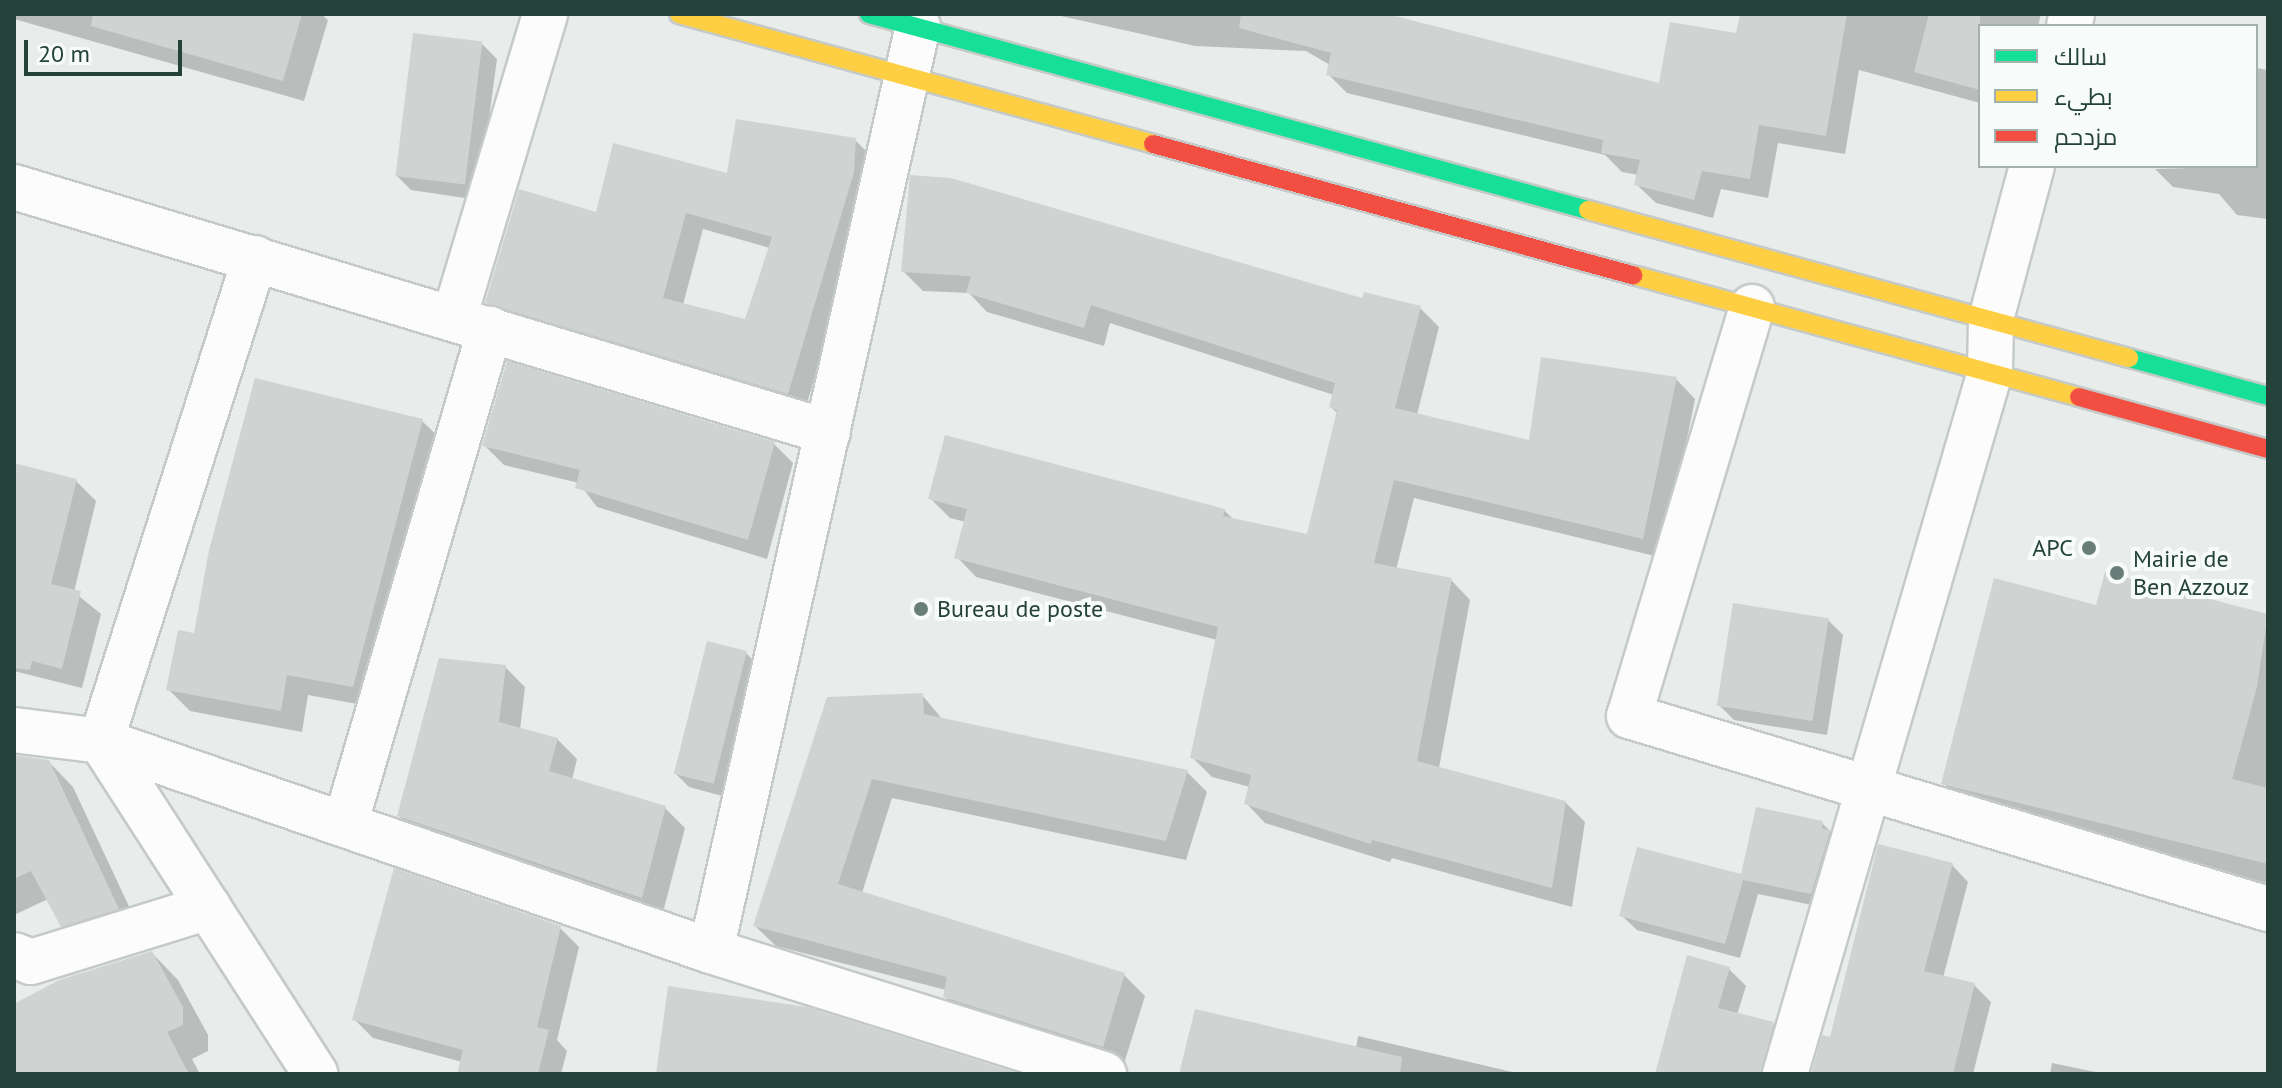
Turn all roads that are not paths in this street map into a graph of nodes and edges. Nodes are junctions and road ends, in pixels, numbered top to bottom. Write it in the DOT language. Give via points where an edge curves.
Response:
graph roads {
  1 [pos="545,14"];
  2 [pos="679,14"];
  3 [pos="869,14"];
  4 [pos="918,26"];
  5 [pos="909,75"];
  6 [pos="2031,168"];
  7 [pos="14,187"];
  8 [pos="255,258"];
  9 [pos="1752,307"];
  10 [pos="1991,319"];
  11 [pos="472,324"];
  12 [pos="1990,372"];
  13 [pos="2268,396"];
  14 [pos="828,432"];
  15 [pos="2268,449"];
  16 [pos="14,730"];
  17 [pos="101,741"];
  18 [pos="1868,790"];
  19 [pos="345,825"];
  20 [pos="209,907"];
  21 [pos="2268,909"];
  22 [pos="711,951"];
  23 [pos="14,955"];
  24 [pos="316,1074"];
  25 [pos="1104,1074"];
  26 [pos="1785,1074"];
  1 -- 11 [label="street"];
  2 -- 5 [label="main road"];
  3 -- 4 [label="main road"];
  4 -- 5 [label="street"];
  4 -- 10 [label="main road"];
  5 -- 9 [label="main road"];
  5 -- 14 [label="street"];
  6 -- 10 [label="street"];
  7 -- 8 [label="street"];
  8 -- 11 [label="street"];
  8 -- 17 [label="street"];
  9 -- 12 [label="main road"];
  9 -- 18 [label="street" via="1629,716"];
  10 -- 12 [label="street"];
  10 -- 13 [label="main road"];
  11 -- 14 [label="street"];
  11 -- 19 [label="street"];
  12 -- 15 [label="main road"];
  12 -- 18 [label="street"];
  14 -- 22 [label="street"];
  16 -- 17 [label="street"];
  17 -- 19 [label="street"];
  17 -- 20 [label="street"];
  18 -- 21 [label="street"];
  18 -- 26 [label="street"];
  19 -- 22 [label="street"];
  20 -- 23 [label="street" via="31,962"];
  20 -- 24 [label="street"];
  22 -- 25 [label="street"];
}
